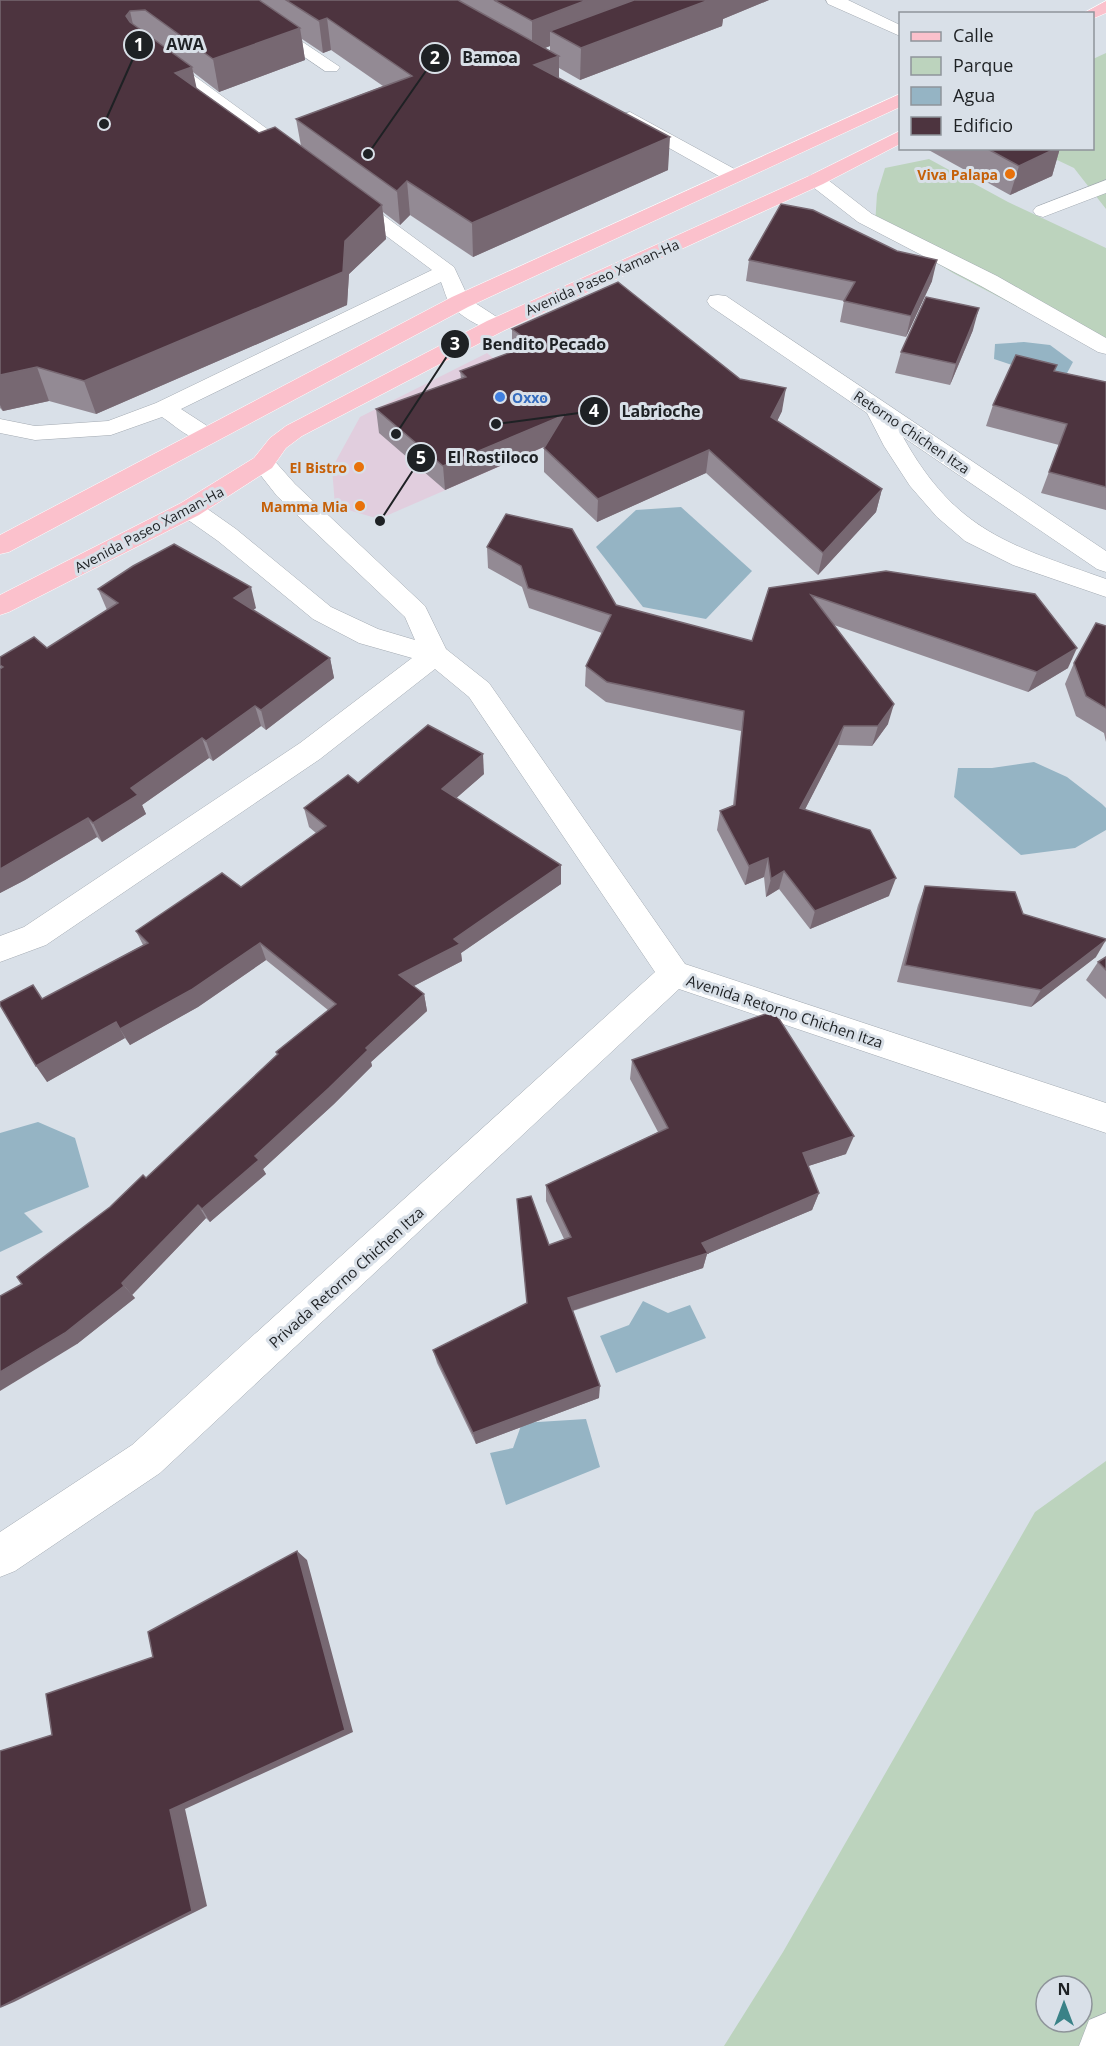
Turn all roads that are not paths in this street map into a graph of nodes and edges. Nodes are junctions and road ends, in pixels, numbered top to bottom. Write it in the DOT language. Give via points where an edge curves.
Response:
graph roads {
  1 [pos="229,0"];
  2 [pos="834,0"];
  3 [pos="899,31"];
  4 [pos="145,48"];
  5 [pos="332,67"];
  6 [pos="899,100"];
  7 [pos="611,108"];
  8 [pos="899,138"];
  9 [pos="315,174"];
  10 [pos="733,176"];
  11 [pos="816,180"];
  12 [pos="1106,186"];
  13 [pos="334,188"];
  14 [pos="1043,211"];
  15 [pos="447,271"];
  16 [pos="718,301"];
  17 [pos="460,302"];
  18 [pos="495,326"];
  19 [pos="1106,347"];
  20 [pos="164,408"];
  21 [pos="877,409"];
  22 [pos="0,426"];
  23 [pos="207,436"];
  24 [pos="263,463"];
  25 [pos="190,509"];
  26 [pos="0,546"];
  27 [pos="1106,563"];
  28 [pos="1106,588"];
  29 [pos="0,606"];
  30 [pos="435,655"];
  31 [pos="0,949"];
  32 [pos="674,974"];
  33 [pos="1106,1118"];
  34 [pos="0,1556"];
  35 [pos="1106,2037"];
  36 [pos="1104,2046"];
  1 -- 5 [label="street"];
  2 -- 3 [label="street"];
  4 -- 9 [label="street"];
  6 -- 10 [label="main road"];
  7 -- 10 [label="street"];
  8 -- 11 [label="main road, Avenida Paseo Xaman-Ha"];
  10 -- 17 [label="main road"];
  11 -- 18 [label="main road, Avenida Paseo Xaman-Ha"];
  11 -- 19 [label="street" via="865,218"];
  12 -- 14 [label="street"];
  13 -- 15 [label="street"];
  15 -- 17 [label="street"];
  15 -- 20 [label="street"];
  16 -- 21 [label="street, Retorno Chichen Itza"];
  17 -- 18 [label="street"];
  17 -- 23 [label="main road"];
  18 -- 24 [label="main road, Avenida Paseo Xaman-Ha" via="294,430"];
  20 -- 22 [label="street" via="111,428 35,434"];
  20 -- 23 [label="street"];
  21 -- 27 [label="street, Retorno Chichen Itza"];
  21 -- 28 [label="street" via="892,441 942,507 974,535 1019,557"];
  23 -- 26 [label="main road"];
  24 -- 25 [label="main road, Avenida Paseo Xaman-Ha"];
  24 -- 30 [label="street, Avenida Retorno Chichen Itza" via="286,490 416,612"];
  25 -- 29 [label="main road, Avenida Paseo Xaman-Ha"];
  25 -- 30 [label="street, Avenida Retorno Chichen Itza" via="322,613 369,636"];
  30 -- 31 [label="street" via="310,751 35,936"];
  30 -- 32 [label="street, Avenida Retorno Chichen Itza" via="479,690"];
  32 -- 33 [label="street, Avenida Retorno Chichen Itza"];
  32 -- 34 [label="street, Privada Retorno Chichen Itza" via="146,1459"];
  35 -- 36 [label="street"];
}
